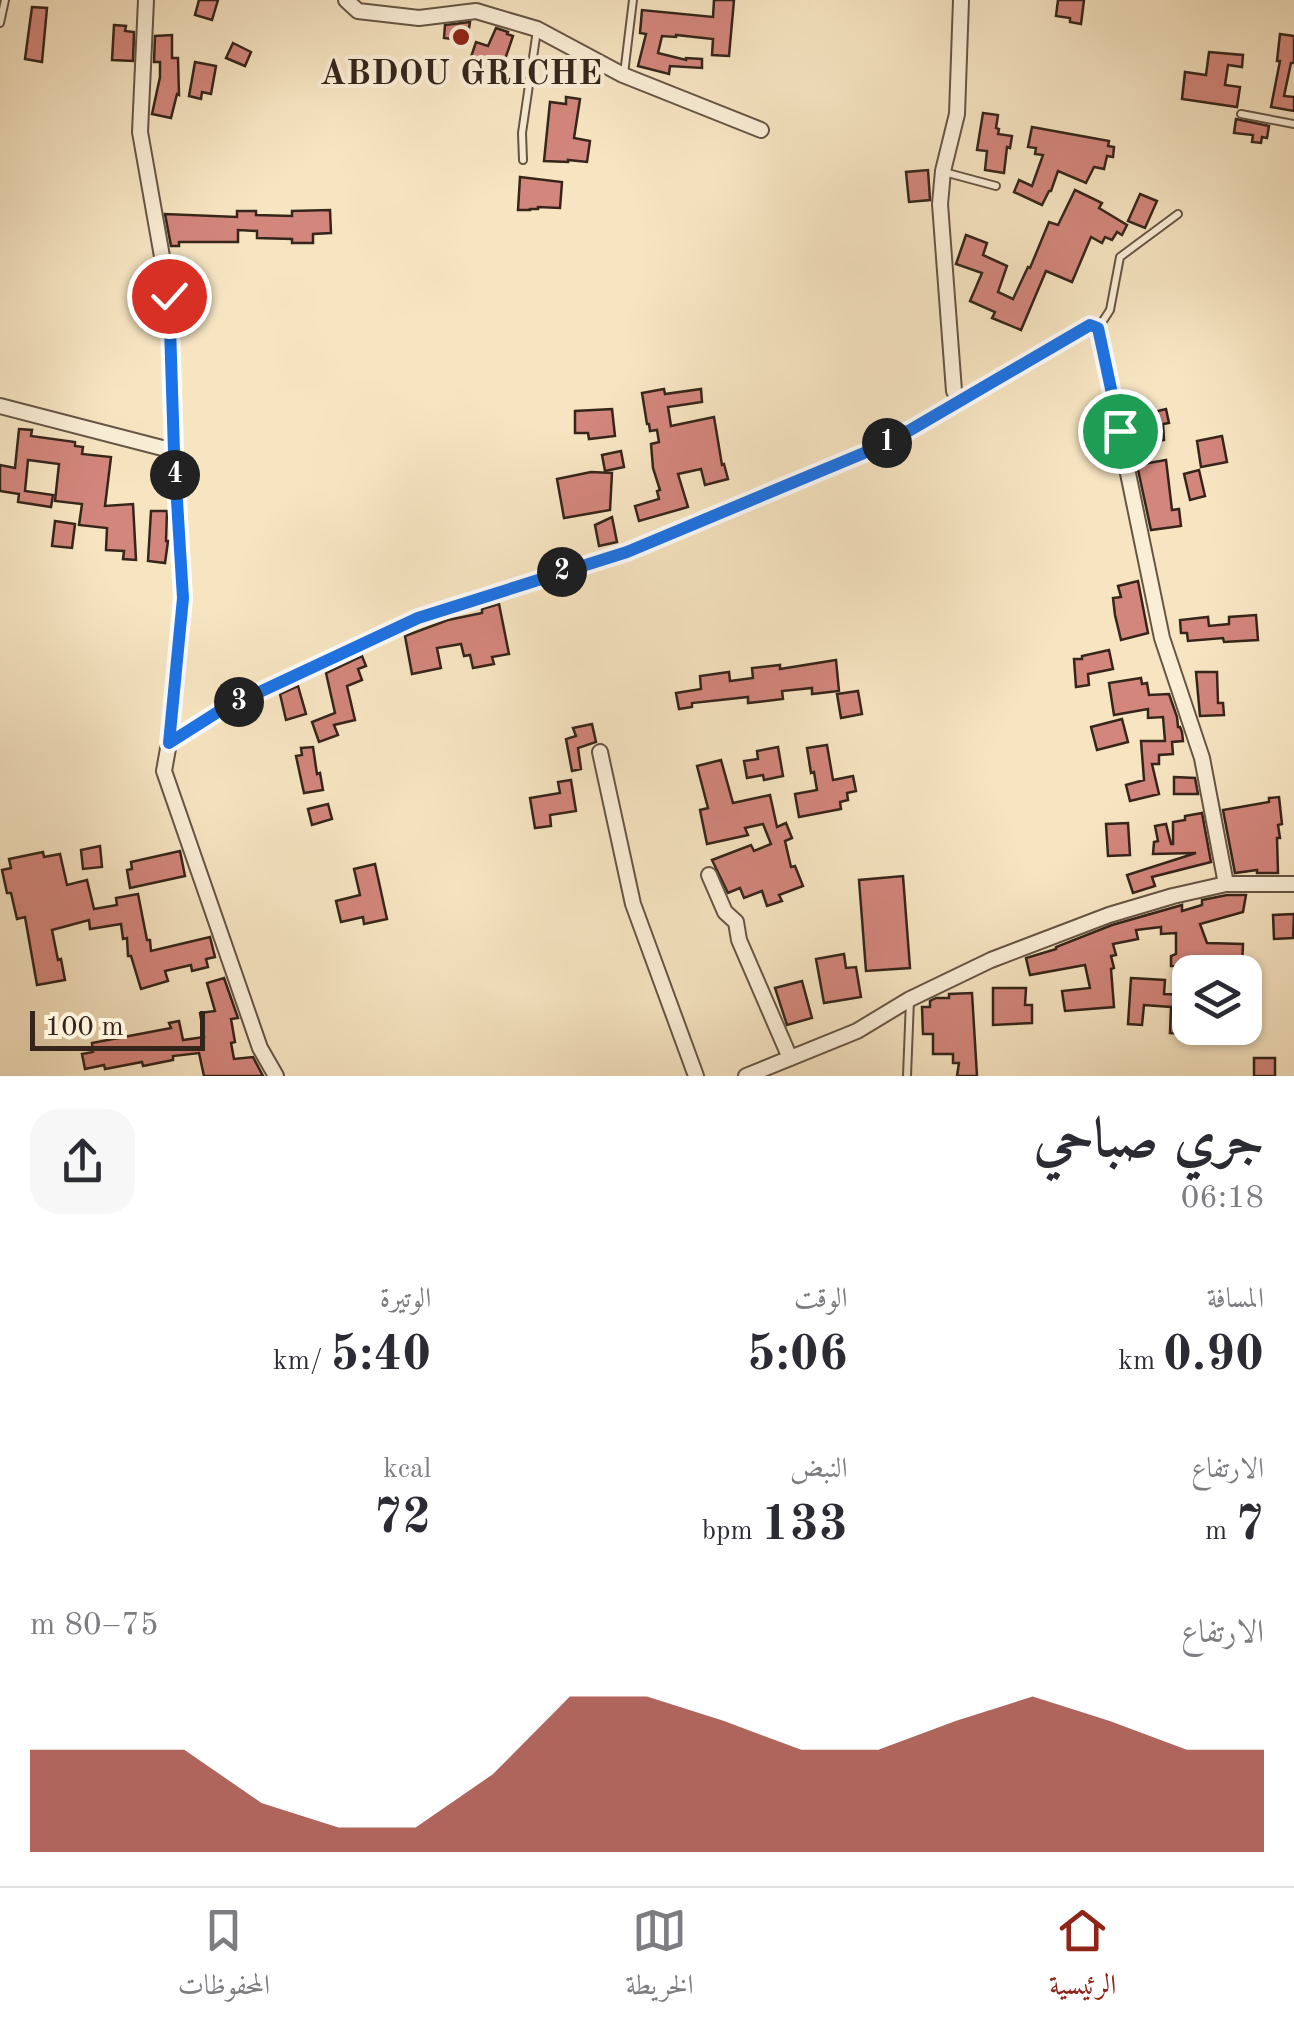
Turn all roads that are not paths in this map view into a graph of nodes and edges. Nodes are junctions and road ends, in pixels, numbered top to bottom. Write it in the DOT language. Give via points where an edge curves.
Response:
graph roads {
  1 [pos="5,0"];
  2 [pos="146,0"];
  3 [pos="346,0"];
  4 [pos="633,0"];
  5 [pos="961,0"];
  6 [pos="0,23"];
  7 [pos="537,29"];
  8 [pos="624,75"];
  9 [pos="1240,114"];
  10 [pos="1294,124"];
  11 [pos="761,130"];
  12 [pos="523,160"];
  13 [pos="943,171"];
  14 [pos="996,186"];
  15 [pos="1178,214"];
  16 [pos="1098,328"];
  17 [pos="961,401"];
  18 [pos="0,406"];
  19 [pos="174,452"];
  20 [pos="169,743"];
  21 [pos="600,752"];
  22 [pos="709,875"];
  23 [pos="1226,884"];
  24 [pos="1294,884"];
  25 [pos="910,999"];
  26 [pos="790,1058"];
  27 [pos="276,1076"];
  28 [pos="696,1076"];
  29 [pos="746,1076"];
  30 [pos="908,1076"];
  1 -- 6 [label="lane"];
  2 -- 19 [label="street" via="140,132 169,296"];
  3 -- 7 [label="street" via="358,11 419,18 476,11"];
  4 -- 8 [label="lane"];
  5 -- 13 [label="street" via="958,114"];
  7 -- 8 [label="street"];
  7 -- 12 [label="lane"];
  8 -- 11 [label="street"];
  9 -- 10 [label="lane"];
  13 -- 14 [label="lane"];
  13 -- 17 [label="street" via="954,391"];
  15 -- 16 [label="lane" via="1120,257 1110,310"];
  16 -- 17 [label="street" via="1090,325"];
  16 -- 23 [label="street" via="1162,638 1202,758"];
  17 -- 20 [label="street" via="888,443 627,552 418,618 221,710"];
  18 -- 19 [label="street"];
  19 -- 20 [label="lane" via="183,598"];
  20 -- 27 [label="street" via="164,771 260,1048"];
  21 -- 28 [label="street" via="634,904"];
  22 -- 26 [label="street" via="724,912 736,922"];
  23 -- 24 [label="street"];
  23 -- 25 [label="street" via="1109,915"];
  25 -- 26 [label="street" via="857,1031"];
  25 -- 30 [label="lane"];
  26 -- 29 [label="street"];
}
